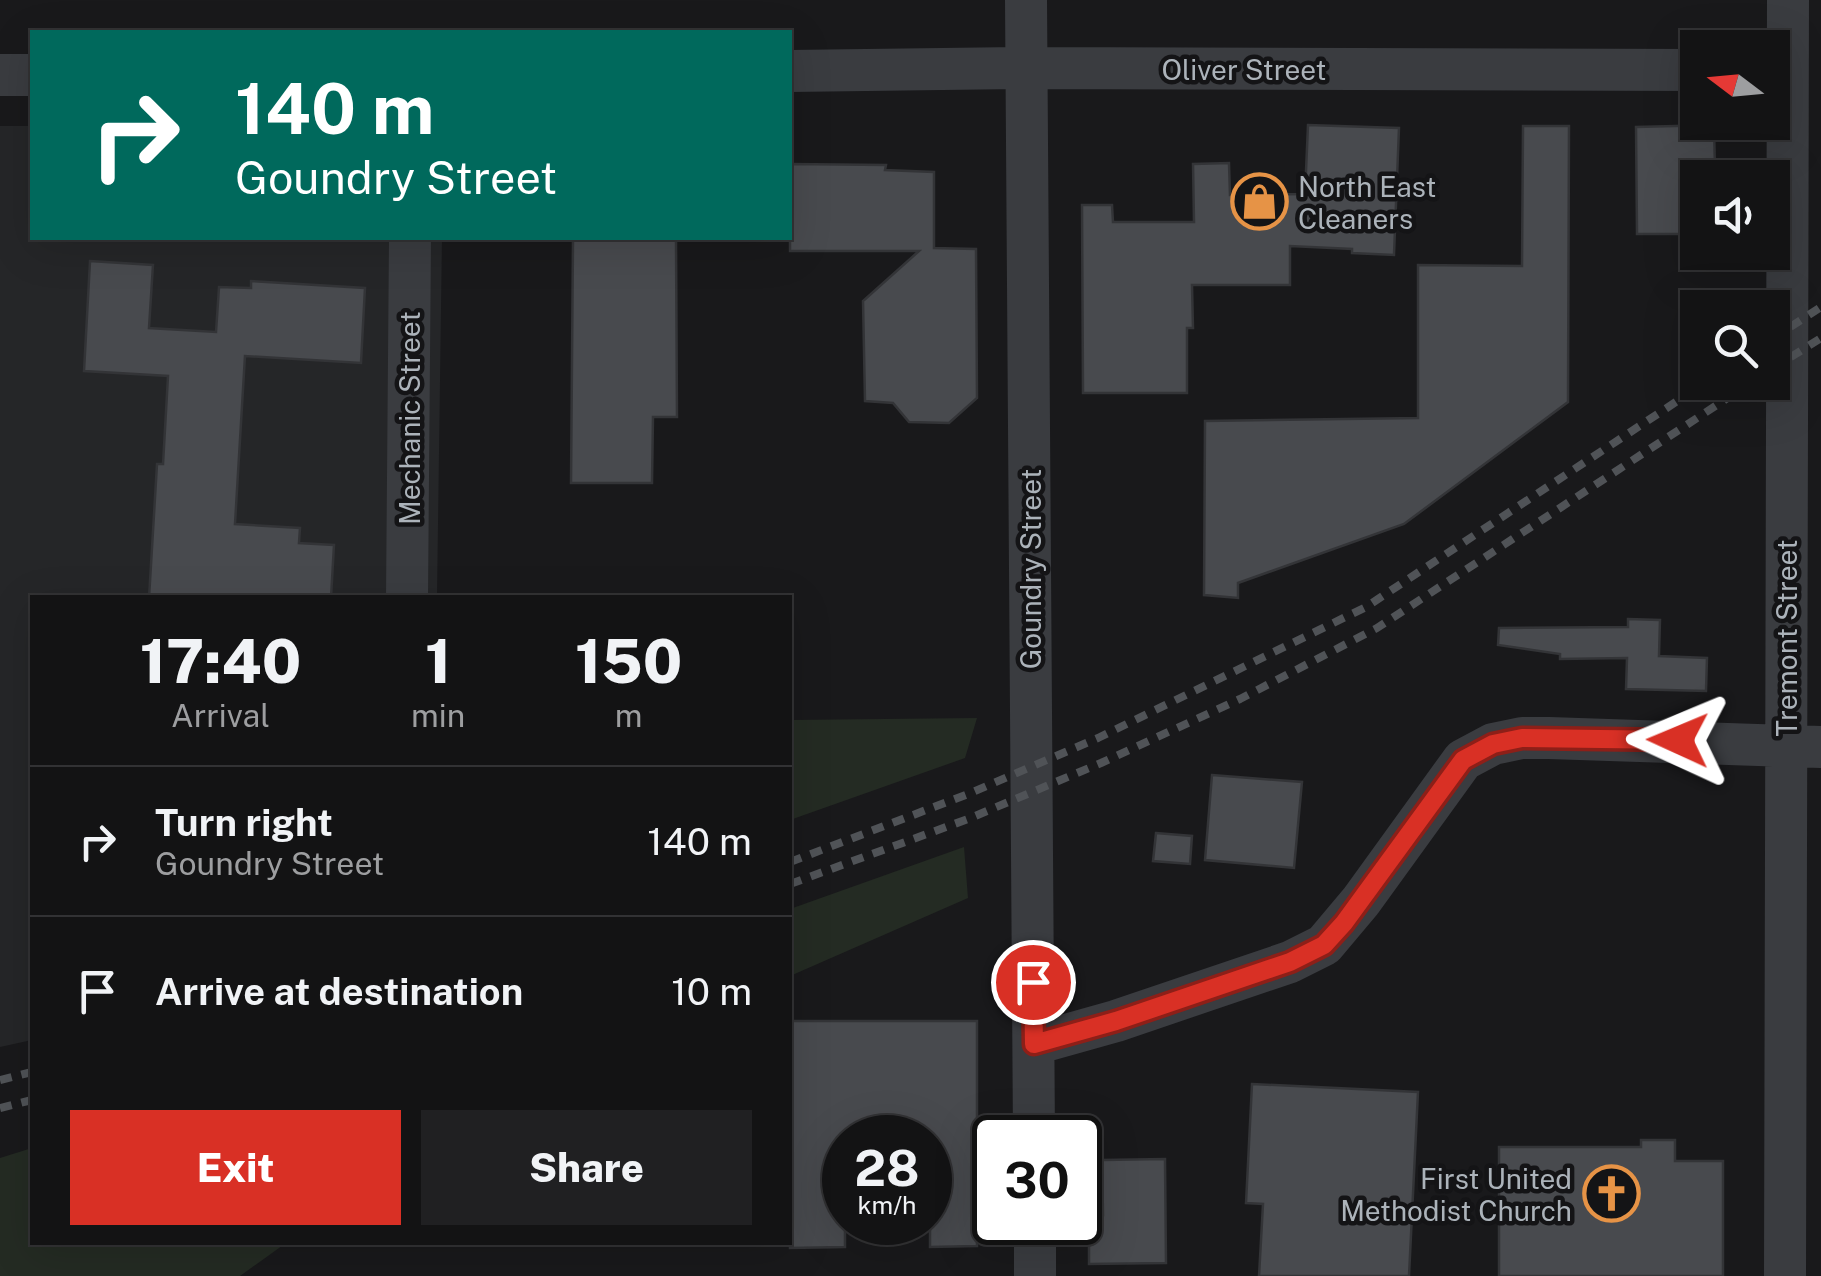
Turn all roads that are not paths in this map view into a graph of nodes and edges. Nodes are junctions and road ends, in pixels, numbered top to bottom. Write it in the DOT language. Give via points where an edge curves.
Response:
graph roads {
  1 [pos="1026,0"];
  2 [pos="1788,0"];
  3 [pos="1027,68"];
  4 [pos="1680,70"];
  5 [pos="1794,70"];
  6 [pos="792,71"];
  7 [pos="0,75"];
  8 [pos="30,76"];
  9 [pos="410,240"];
  10 [pos="1805,404"];
  11 [pos="408,595"];
  12 [pos="1803,746"];
  13 [pos="1034,1044"];
  14 [pos="1034,1115"];
  15 [pos="1035,1245"];
  16 [pos="1035,1276"];
  17 [pos="1786,1276"];
  1 -- 3 [label="street, Goundry Street"];
  2 -- 5 [label="street, Tremont Street"];
  3 -- 4 [label="street, Oliver Street"];
  3 -- 6 [label="street, Oliver Street"];
  3 -- 13 [label="street, Goundry Street"];
  5 -- 10 [label="street, Tremont Street"];
  7 -- 8 [label="street"];
  9 -- 11 [label="street, Mechanic Street"];
  10 -- 12 [label="street, Tremont Street"];
  12 -- 13 [label="street" via="1550,738 1493,744 1463,760 1324,945 1290,962"];
  12 -- 17 [label="street, Tremont Street"];
  13 -- 14 [label="street, Goundry Street"];
  15 -- 16 [label="street"];
}
